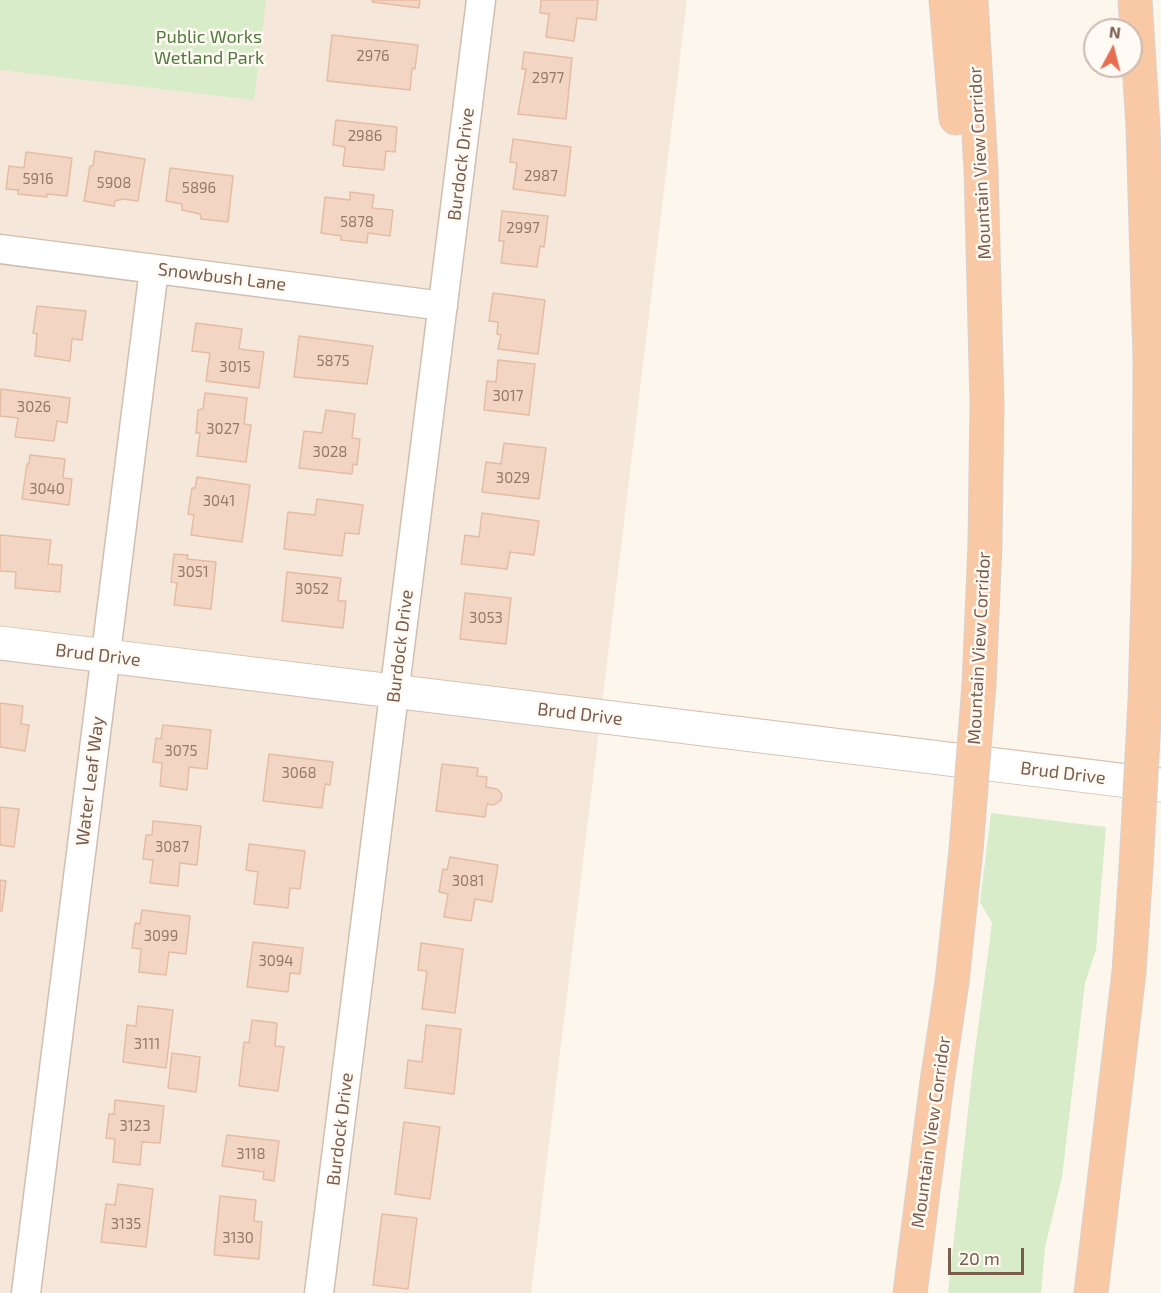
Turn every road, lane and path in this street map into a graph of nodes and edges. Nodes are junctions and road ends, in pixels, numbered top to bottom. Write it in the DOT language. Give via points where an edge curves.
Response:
graph roads {
  1 [pos="481,0"];
  2 [pos="946,0"];
  3 [pos="971,0"];
  4 [pos="1135,0"];
  5 [pos="0,249"];
  6 [pos="154,268"];
  7 [pos="443,306"];
  8 [pos="985,544"];
  9 [pos="0,643"];
  10 [pos="105,656"];
  11 [pos="394,691"];
  12 [pos="1161,785"];
  13 [pos="31,1292"];
  14 [pos="319,1293"];
  15 [pos="910,1293"];
  16 [pos="1091,1293"];
  1 -- 7 [label="street, Burdock Drive"];
  2 -- 8 [label="highway"];
  3 -- 8 [label="highway, Mountain View Corridor" via="985,287"];
  4 -- 16 [label="highway, bridge" via="1150,348 1145,701 1129,972"];
  5 -- 6 [label="street, Snowbush Lane"];
  6 -- 7 [label="street, Snowbush Lane"];
  6 -- 10 [label="street, Water Leaf Way"];
  7 -- 11 [label="street, Burdock Drive"];
  8 -- 15 [label="highway, Mountain View Corridor, bridge" via="966,850"];
  9 -- 10 [label="main road, Brud Drive"];
  10 -- 11 [label="main road, Brud Drive"];
  10 -- 13 [label="street, Water Leaf Way"];
  11 -- 12 [label="main road, Brud Drive"];
  11 -- 14 [label="street, Burdock Drive"];
}
